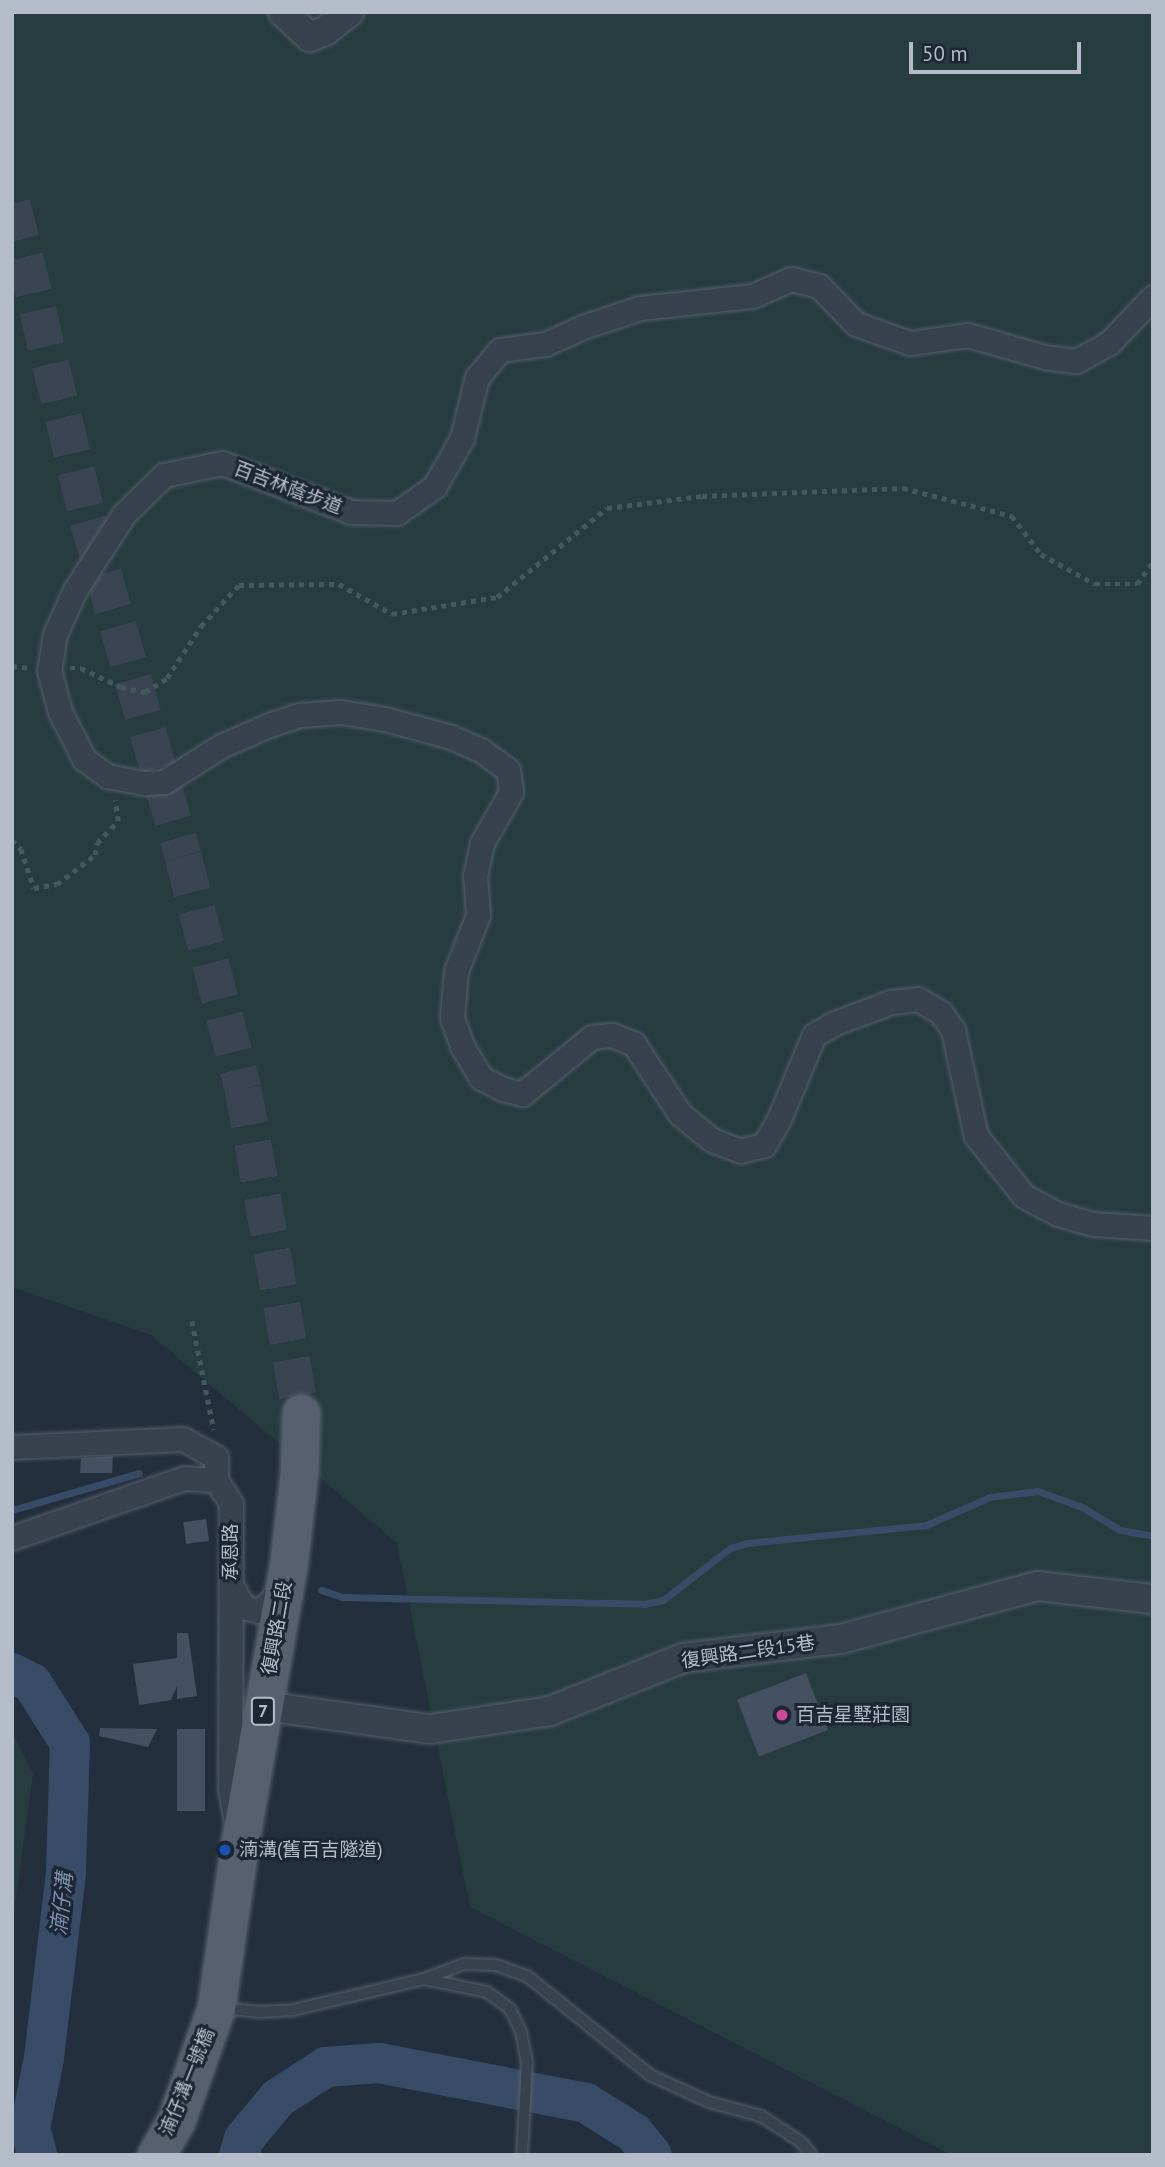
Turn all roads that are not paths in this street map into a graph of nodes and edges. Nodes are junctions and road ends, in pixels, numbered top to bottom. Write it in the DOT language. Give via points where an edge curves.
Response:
graph roads {
  1 [pos="282,12"];
  2 [pos="349,12"];
  3 [pos="1153,298"];
  4 [pos="1153,1228"];
  5 [pos="301,1413"];
  6 [pos="12,1447"];
  7 [pos="216,1469"];
  8 [pos="12,1538"];
  9 [pos="288,1568"];
  10 [pos="231,1585"];
  11 [pos="1153,1599"];
  12 [pos="247,1703"];
  13 [pos="424,1979"];
  14 [pos="216,2008"];
  15 [pos="156,2155"];
  16 [pos="522,2155"];
  17 [pos="812,2155"];
  1 -- 2 [label="street" via="310,37"];
  3 -- 4 [label="street, 百吉林蔭步道" via="1109,344 1076,361 968,335 910,343 856,324 819,286 791,279 752,296 640,308 545,344 500,350 477,377 462,438 435,486 397,513 351,512 222,463 164,475 124,514 75,590 55,634 50,670 60,712 84,759 107,776 164,782 221,746 300,715 341,712 450,737 482,751 508,770 511,792 482,843 475,875 478,915 456,971 452,1018 461,1046 481,1078 502,1089 522,1094 592,1037 612,1035 634,1044 680,1114 712,1140 740,1151 764,1145 814,1035 891,1002 918,999 940,1013 953,1030 976,1136 1024,1196 1058,1214 1094,1224"];
  5 -- 9 [label="main road, 復興路二段 / 7"];
  6 -- 7 [label="street" via="183,1439"];
  7 -- 8 [label="street"];
  7 -- 10 [label="street, 承恩路" via="231,1503"];
  9 -- 10 [label="street" via="272,1600 259,1611 243,1607"];
  9 -- 12 [label="main road, 復興路二段 / 7"];
  10 -- 12 [label="street, 承恩路"];
  11 -- 12 [label="street, 復興路二段15巷" via="1037,1586 841,1639 683,1658 550,1711 430,1729"];
  12 -- 14 [label="main road, 復興路二段 / 7" via="240,1842"];
  13 -- 14 [label="lane" via="293,2010"];
  13 -- 16 [label="lane" via="487,1992 510,2009 527,2062"];
  13 -- 17 [label="lane" via="464,1964 496,1965 527,1976 650,2075 709,2102 761,2116 801,2142"];
  14 -- 15 [label="main road, 湳仔溝一號橋 / 7" via="176,2121"];
}
